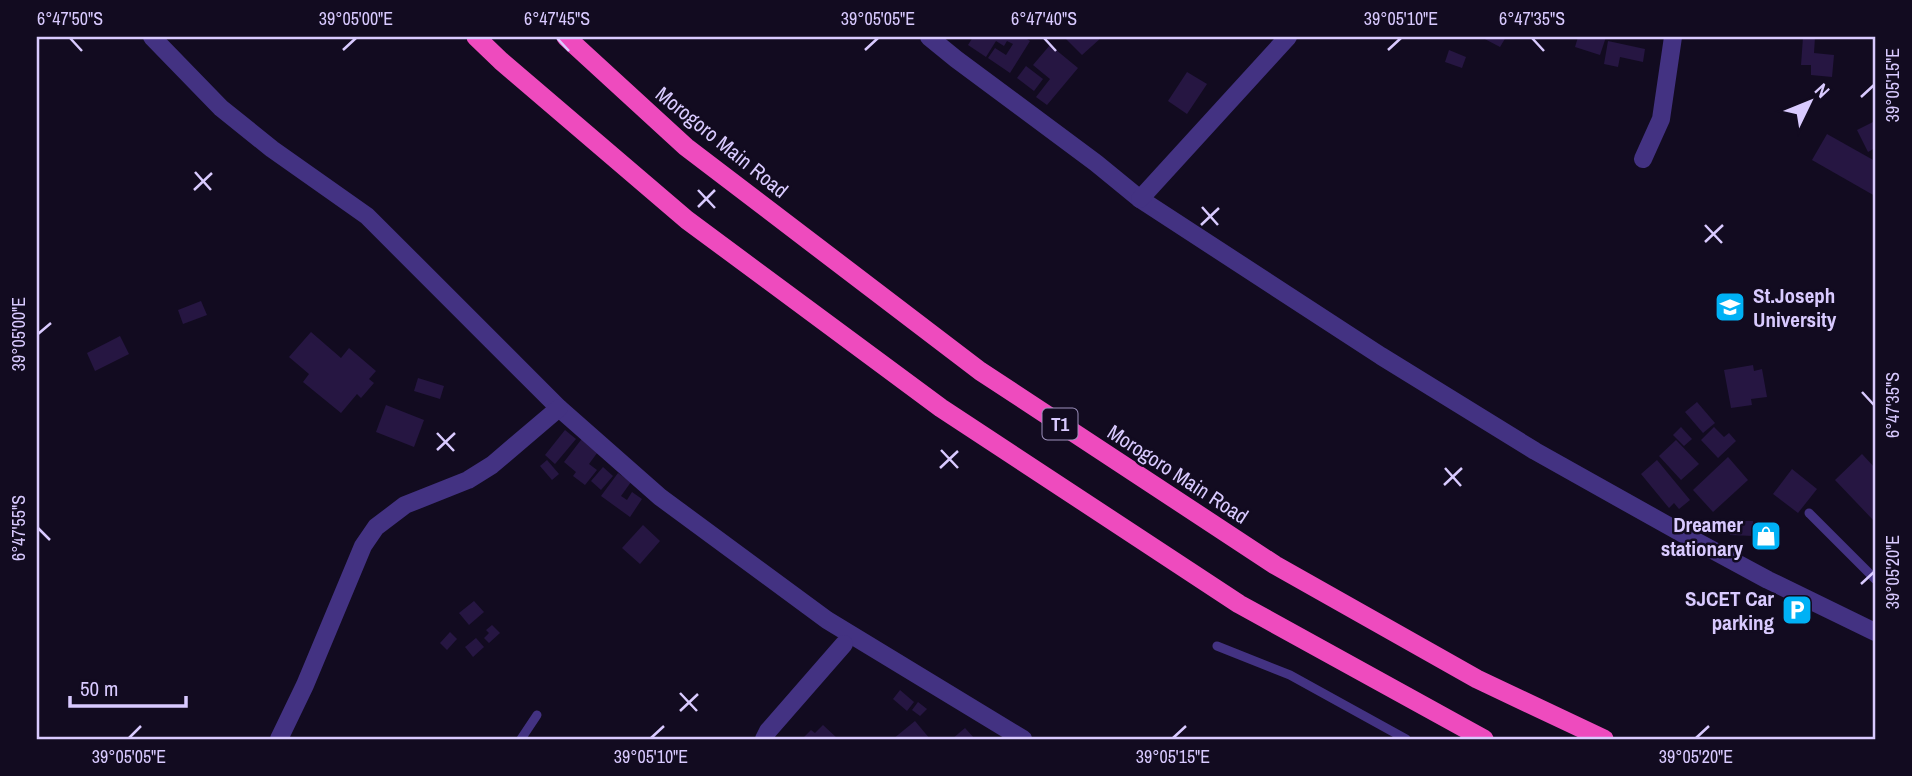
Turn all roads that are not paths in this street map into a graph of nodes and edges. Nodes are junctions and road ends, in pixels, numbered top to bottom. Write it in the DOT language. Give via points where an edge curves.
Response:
graph roads {
  1 [pos="152,37"];
  2 [pos="476,37"];
  3 [pos="566,37"];
  4 [pos="929,37"];
  5 [pos="1288,37"];
  6 [pos="1673,37"];
  7 [pos="1643,159"];
  8 [pos="1140,199"];
  9 [pos="559,408"];
  10 [pos="1810,513"];
  11 [pos="1875,579"];
  12 [pos="1875,632"];
  13 [pos="844,644"];
  14 [pos="1217,646"];
  15 [pos="537,715"];
  16 [pos="279,739"];
  17 [pos="521,739"];
  18 [pos="764,739"];
  19 [pos="1023,739"];
  20 [pos="1406,739"];
  21 [pos="1484,739"];
  22 [pos="1604,739"];
  1 -- 9 [label="street" via="221,108 367,216"];
  2 -- 21 [label="highway, T1" via="687,219 941,408 1239,604"];
  3 -- 22 [label="highway, Morogoro Main Road / T1" via="686,146 980,372 1275,565 1476,679"];
  4 -- 8 [label="street"];
  5 -- 8 [label="street"];
  6 -- 7 [label="street" via="1661,119"];
  8 -- 12 [label="street" via="1535,451 1768,580"];
  9 -- 16 [label="street" via="492,466 405,505 376,527 363,546"];
  9 -- 19 [label="street" via="660,497 827,620"];
  10 -- 11 [label="lane"];
  13 -- 18 [label="street"];
  14 -- 20 [label="lane" via="1290,675"];
  15 -- 17 [label="lane"];
}
